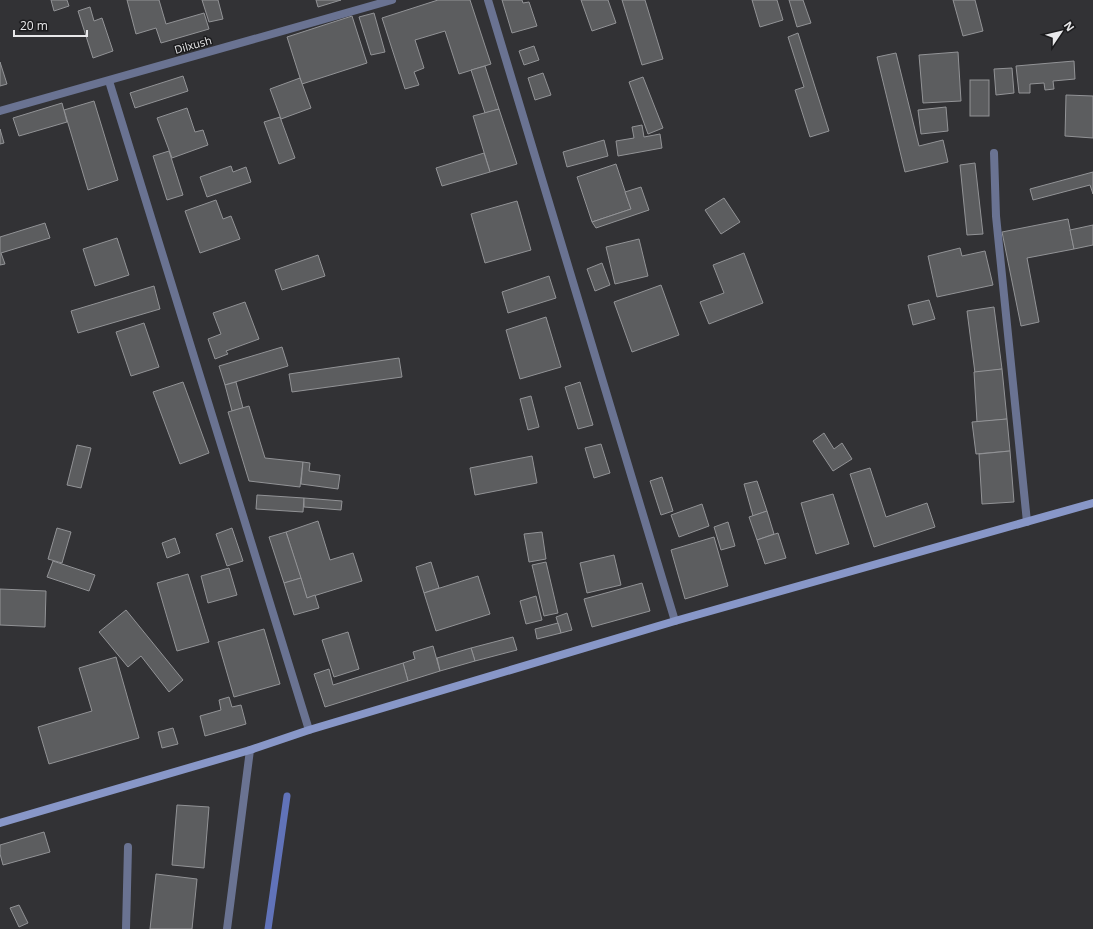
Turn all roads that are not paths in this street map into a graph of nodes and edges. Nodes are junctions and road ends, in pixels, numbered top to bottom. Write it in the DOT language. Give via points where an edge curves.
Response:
graph roads {
  1 [pos="392,0"];
  2 [pos="488,0"];
  3 [pos="109,80"];
  4 [pos="0,111"];
  5 [pos="994,153"];
  6 [pos="1093,503"];
  7 [pos="1027,522"];
  8 [pos="675,621"];
  9 [pos="309,730"];
  10 [pos="250,750"];
  11 [pos="0,823"];
  12 [pos="128,847"];
  13 [pos="126,929"];
  14 [pos="226,929"];
  1 -- 3 [label="street, Dilxush"];
  2 -- 8 [label="street"];
  3 -- 4 [label="street, Dilxush"];
  3 -- 9 [label="street"];
  5 -- 7 [label="street" via="996,216"];
  6 -- 7 [label="street"];
  7 -- 8 [label="street"];
  8 -- 9 [label="street"];
  9 -- 10 [label="street"];
  10 -- 11 [label="street"];
  10 -- 14 [label="street"];
  12 -- 13 [label="street"];
}
